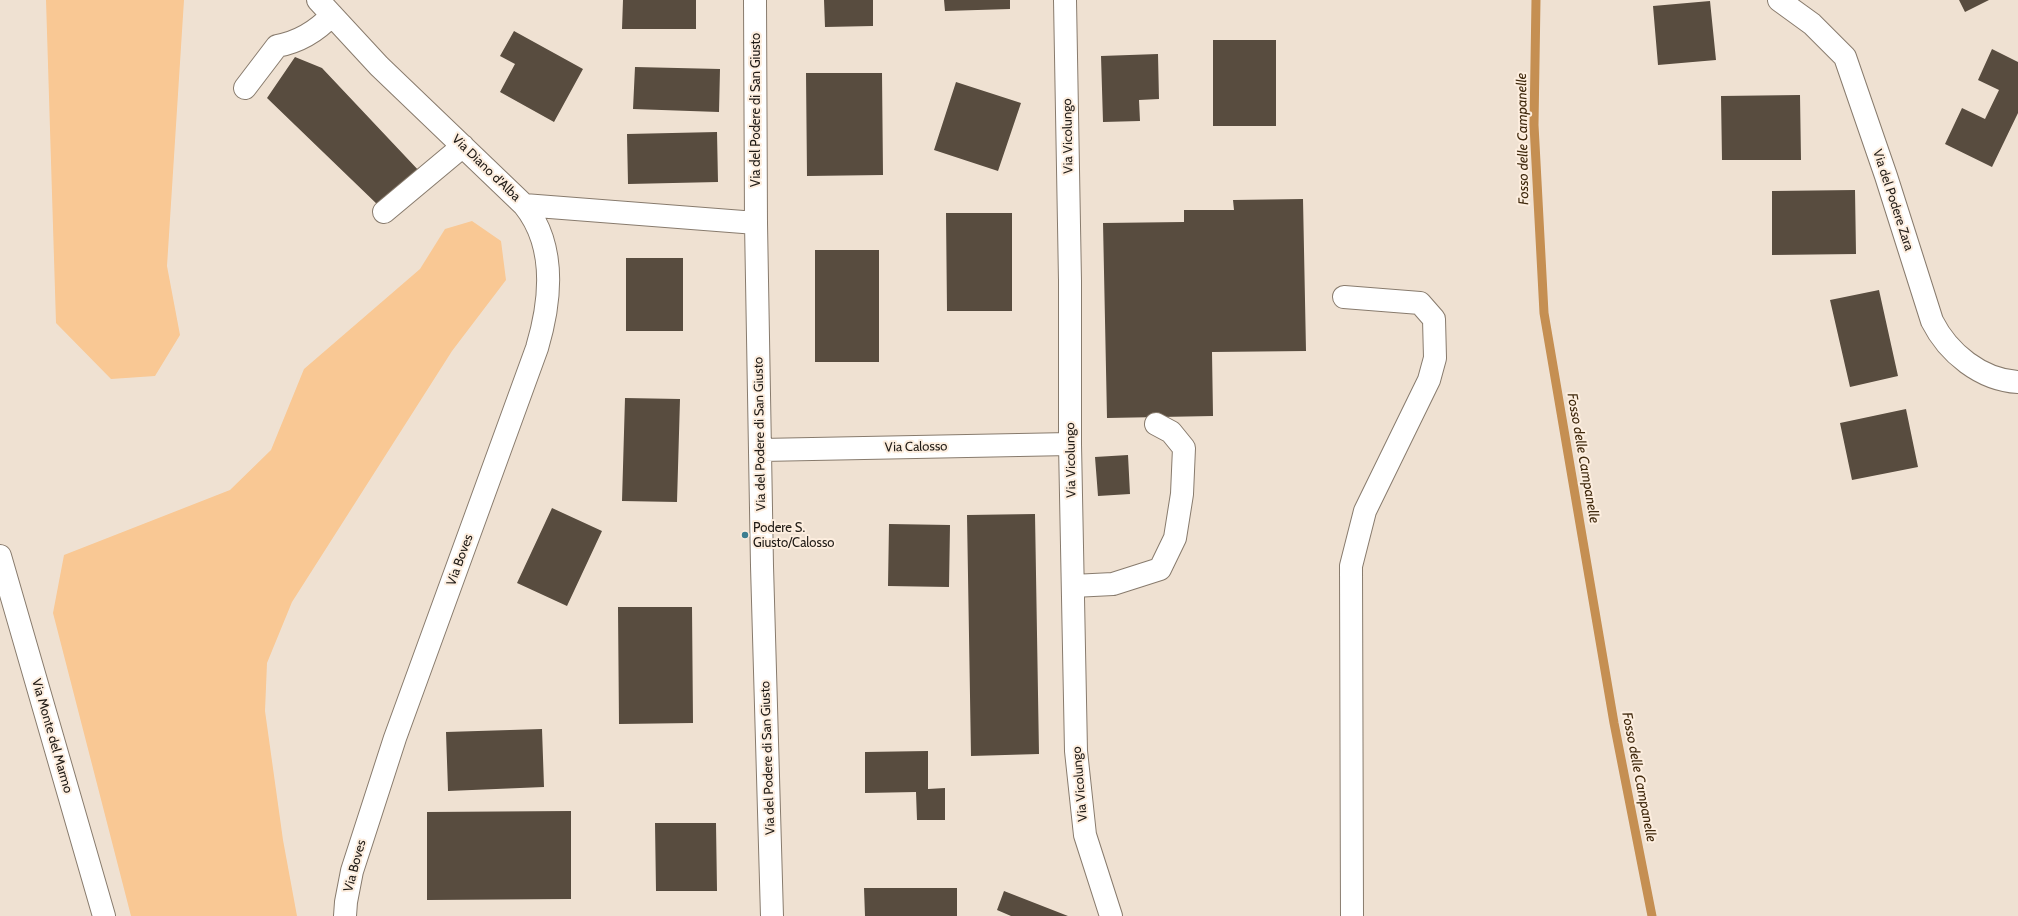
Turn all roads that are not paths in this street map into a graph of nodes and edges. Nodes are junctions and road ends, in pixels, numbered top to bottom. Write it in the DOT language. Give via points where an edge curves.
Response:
graph roads {
  1 [pos="755,0"];
  2 [pos="1065,0"];
  3 [pos="1779,0"];
  4 [pos="325,8"];
  5 [pos="245,88"];
  6 [pos="463,146"];
  7 [pos="524,205"];
  8 [pos="384,212"];
  9 [pos="756,223"];
  10 [pos="1344,297"];
  11 [pos="2018,382"];
  12 [pos="1156,424"];
  13 [pos="1070,444"];
  14 [pos="761,450"];
  15 [pos="1,563"];
  16 [pos="1073,586"];
  17 [pos="104,916"];
  18 [pos="345,916"];
  19 [pos="772,916"];
  20 [pos="1111,916"];
  21 [pos="1352,916"];
  1 -- 9 [label="street, Via del Podere di San Giusto"];
  2 -- 13 [label="street, Via Vicolungo"];
  3 -- 11 [label="street, Via del Podere Zara" via="1812,24 1845,57 1937,332 1955,353 1972,367 1992,377"];
  4 -- 5 [label="street" via="318,30 289,44 277,46"];
  4 -- 6 [label="street, Via Diano d'Alba" via="379,66"];
  6 -- 7 [label="street, Via Diano d'Alba"];
  6 -- 8 [label="street"];
  7 -- 9 [label="street, Via Diano d'Alba"];
  7 -- 18 [label="street, Via Boves" via="537,224 546,255 548,279 545,321 361,839 352,871"];
  9 -- 14 [label="street, Via del Podere di San Giusto"];
  10 -- 21 [label="street" via="1420,303 1434,319 1435,358 1429,380 1365,511 1351,566"];
  12 -- 16 [label="street" via="1171,432 1184,448 1182,494 1175,538 1160,569 1113,584"];
  13 -- 14 [label="street, Via Calosso"];
  13 -- 16 [label="street, Via Vicolungo"];
  14 -- 19 [label="street, Via del Podere di San Giusto"];
  15 -- 17 [label="street, Via Monte del Marmo"];
  16 -- 20 [label="street, Via Vicolungo" via="1076,751 1084,835"];
}
